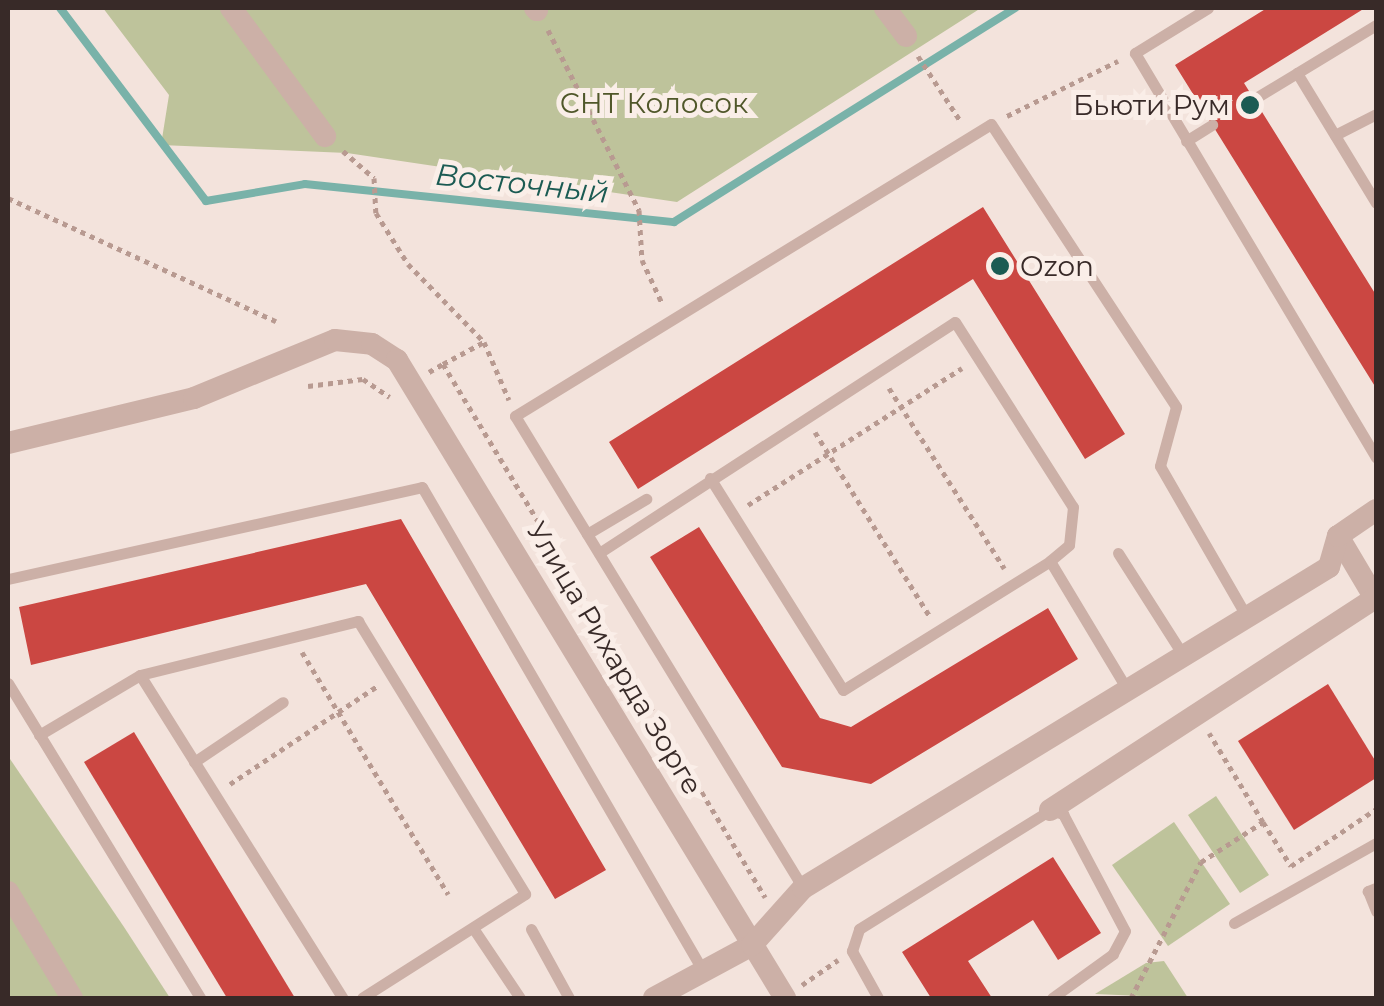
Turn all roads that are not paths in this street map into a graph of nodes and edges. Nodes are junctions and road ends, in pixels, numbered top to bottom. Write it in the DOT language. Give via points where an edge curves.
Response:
graph roads {
  1 [pos="231,8"];
  2 [pos="885,8"];
  3 [pos="1208,8"];
  4 [pos="1376,25"];
  5 [pos="912,45"];
  6 [pos="1297,72"];
  7 [pos="1254,98"];
  8 [pos="1376,114"];
  9 [pos="1212,125"];
  10 [pos="325,136"];
  11 [pos="1336,136"];
  12 [pos="1186,142"];
  13 [pos="1376,203"];
  14 [pos="8,443"];
  15 [pos="1376,458"];
  16 [pos="710,478"];
  17 [pos="646,499"];
  18 [pos="1376,510"];
  19 [pos="587,534"];
  20 [pos="1338,536"];
  21 [pos="599,553"];
  22 [pos="1118,553"];
  23 [pos="1050,561"];
  24 [pos="8,579"];
  25 [pos="1376,599"];
  26 [pos="1248,617"];
  27 [pos="1184,656"];
  28 [pos="140,676"];
  29 [pos="8,683"];
  30 [pos="1127,689"];
  31 [pos="283,702"];
  32 [pos="39,734"];
  33 [pos="194,762"];
  34 [pos="1050,810"];
  35 [pos="1376,842"];
  36 [pos="803,888"];
  37 [pos="1376,888"];
  38 [pos="8,892"];
  39 [pos="1376,910"];
  40 [pos="1234,922"];
  41 [pos="473,928"];
  42 [pos="531,930"];
  43 [pos="752,945"];
  44 [pos="702,970"];
  45 [pos="72,998"];
  46 [pos="200,998"];
  47 [pos="343,998"];
  48 [pos="362,998"];
  49 [pos="520,998"];
  50 [pos="569,998"];
  51 [pos="654,998"];
  52 [pos="785,998"];
  53 [pos="878,998"];
  54 [pos="1052,998"];
  1 -- 10 [label="street"];
  2 -- 5 [label="street"];
  3 -- 12 [label="lane" via="1135,53"];
  4 -- 6 [label="lane"];
  6 -- 7 [label="lane"];
  6 -- 11 [label="lane"];
  8 -- 11 [label="lane"];
  9 -- 12 [label="lane"];
  11 -- 13 [label="lane"];
  12 -- 15 [label="lane"];
  14 -- 43 [label="street, Улица Рихарда Зорге" via="194,398 335,340 384,352 427,402"];
  16 -- 21 [label="lane"];
  16 -- 23 [label="lane" via="843,690"];
  16 -- 23 [label="lane" via="954,322 1072,507 1069,544"];
  17 -- 19 [label="lane"];
  18 -- 20 [label="street"];
  19 -- 21 [label="lane"];
  19 -- 26 [label="lane" via="515,416 990,124 1176,407 1160,466"];
  20 -- 25 [label="street"];
  20 -- 26 [label="street" via="1329,567"];
  21 -- 36 [label="lane"];
  22 -- 27 [label="lane"];
  23 -- 30 [label="lane"];
  24 -- 44 [label="lane" via="422,487"];
  25 -- 34 [label="street"];
  26 -- 27 [label="street"];
  27 -- 30 [label="street"];
  28 -- 32 [label="lane"];
  28 -- 33 [label="lane"];
  28 -- 41 [label="lane" via="358,620 525,894"];
  29 -- 32 [label="lane"];
  30 -- 36 [label="street"];
  31 -- 33 [label="lane"];
  32 -- 46 [label="lane"];
  33 -- 47 [label="lane"];
  34 -- 53 [label="lane" via="859,929 852,951"];
  34 -- 54 [label="lane" via="1063,814 1126,931 1114,954"];
  35 -- 40 [label="lane"];
  36 -- 43 [label="street"];
  37 -- 39 [label="lane" via="1368,892"];
  38 -- 45 [label="street"];
  41 -- 48 [label="lane"];
  41 -- 49 [label="lane"];
  42 -- 50 [label="lane"];
  43 -- 44 [label="street"];
  43 -- 52 [label="street"];
  44 -- 51 [label="street"];
}
